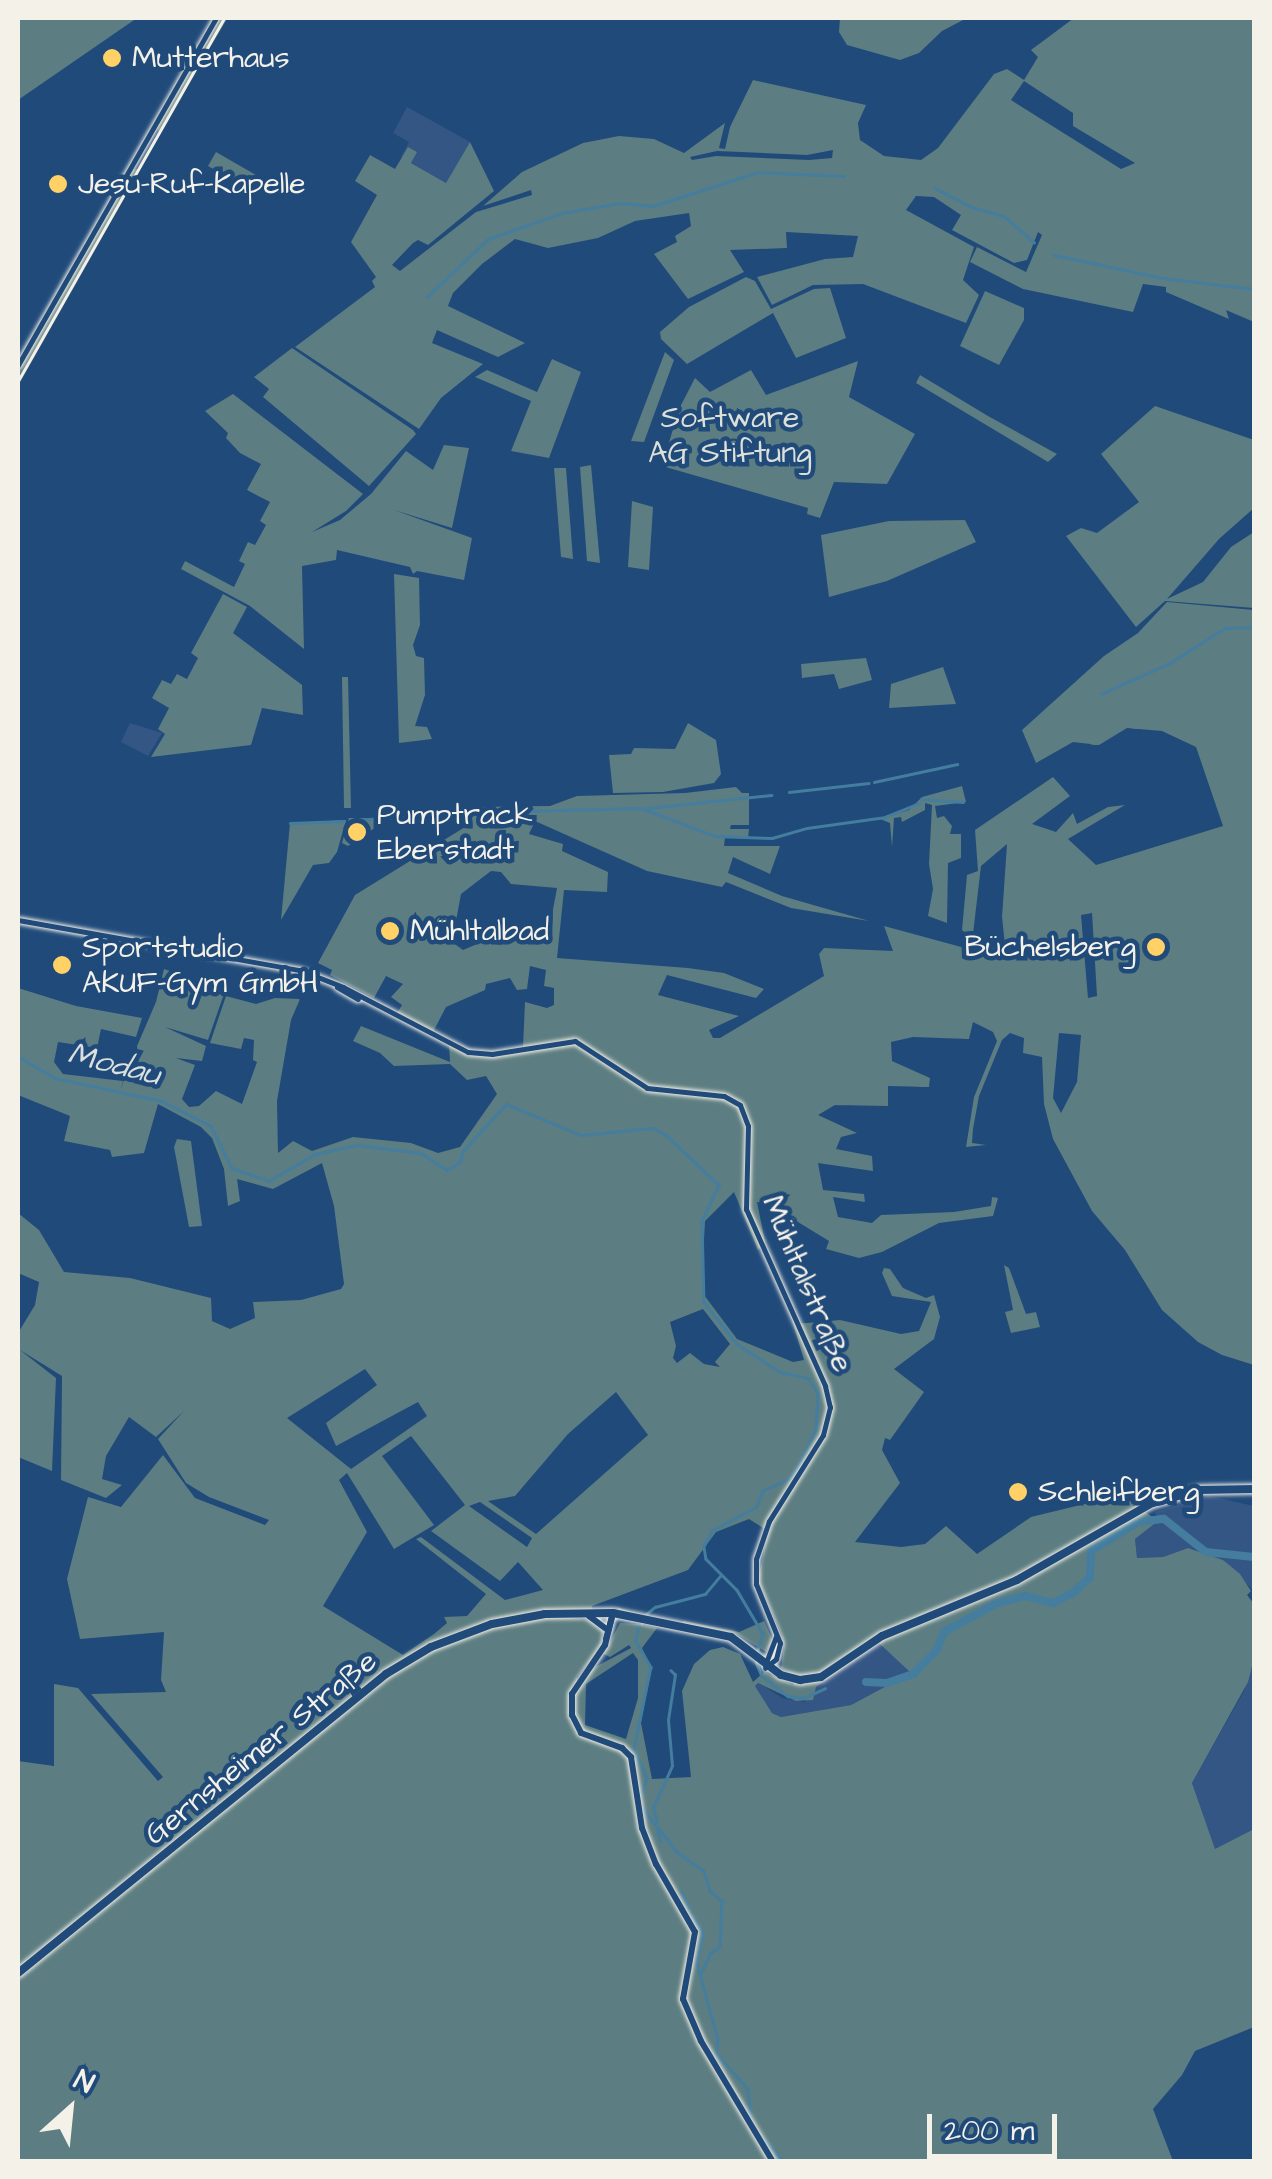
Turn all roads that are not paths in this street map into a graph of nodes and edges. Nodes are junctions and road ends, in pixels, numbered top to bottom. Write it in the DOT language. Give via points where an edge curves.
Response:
graph roads {
  1 [pos="216,18"];
  2 [pos="18,366"];
  3 [pos="18,920"];
  4 [pos="1254,1489"];
  5 [pos="561,1614"];
  6 [pos="589,1616"];
  7 [pos="612,1616"];
  8 [pos="658,1624"];
  9 [pos="606,1629"];
  10 [pos="605,1645"];
  11 [pos="762,1661"];
  12 [pos="18,1973"];
  13 [pos="772,2162"];
  1 -- 2 [label="street"];
  3 -- 11 [label="street, Mühltalstraße" via="300,970 478,1054 575,1042 647,1088 729,1098 745,1111 746,1209 830,1407 823,1434 769,1521 756,1560 756,1584 779,1653"];
  4 -- 11 [label="main road" via="1199,1490 1150,1504 1017,1580 882,1636 821,1677 792,1682"];
  5 -- 6 [label="main road, Gernsheimer Straße"];
  5 -- 7 [label="main road, Gernsheimer Straße"];
  5 -- 12 [label="main road, Gernsheimer Straße" via="492,1624 386,1674"];
  6 -- 7 [label="main road, Gernsheimer Straße"];
  6 -- 9 [label="main road"];
  7 -- 8 [label="main road, Gernsheimer Straße"];
  7 -- 9 [label="main road"];
  7 -- 10 [label="main road"];
  8 -- 11 [label="main road" via="734,1642"];
  8 -- 11 [label="main road" via="731,1637"];
  9 -- 10 [label="main road"];
  10 -- 13 [label="main road" via="572,1694 575,1724 631,1757 642,1828 696,1932 683,1999 700,2041"];
}
